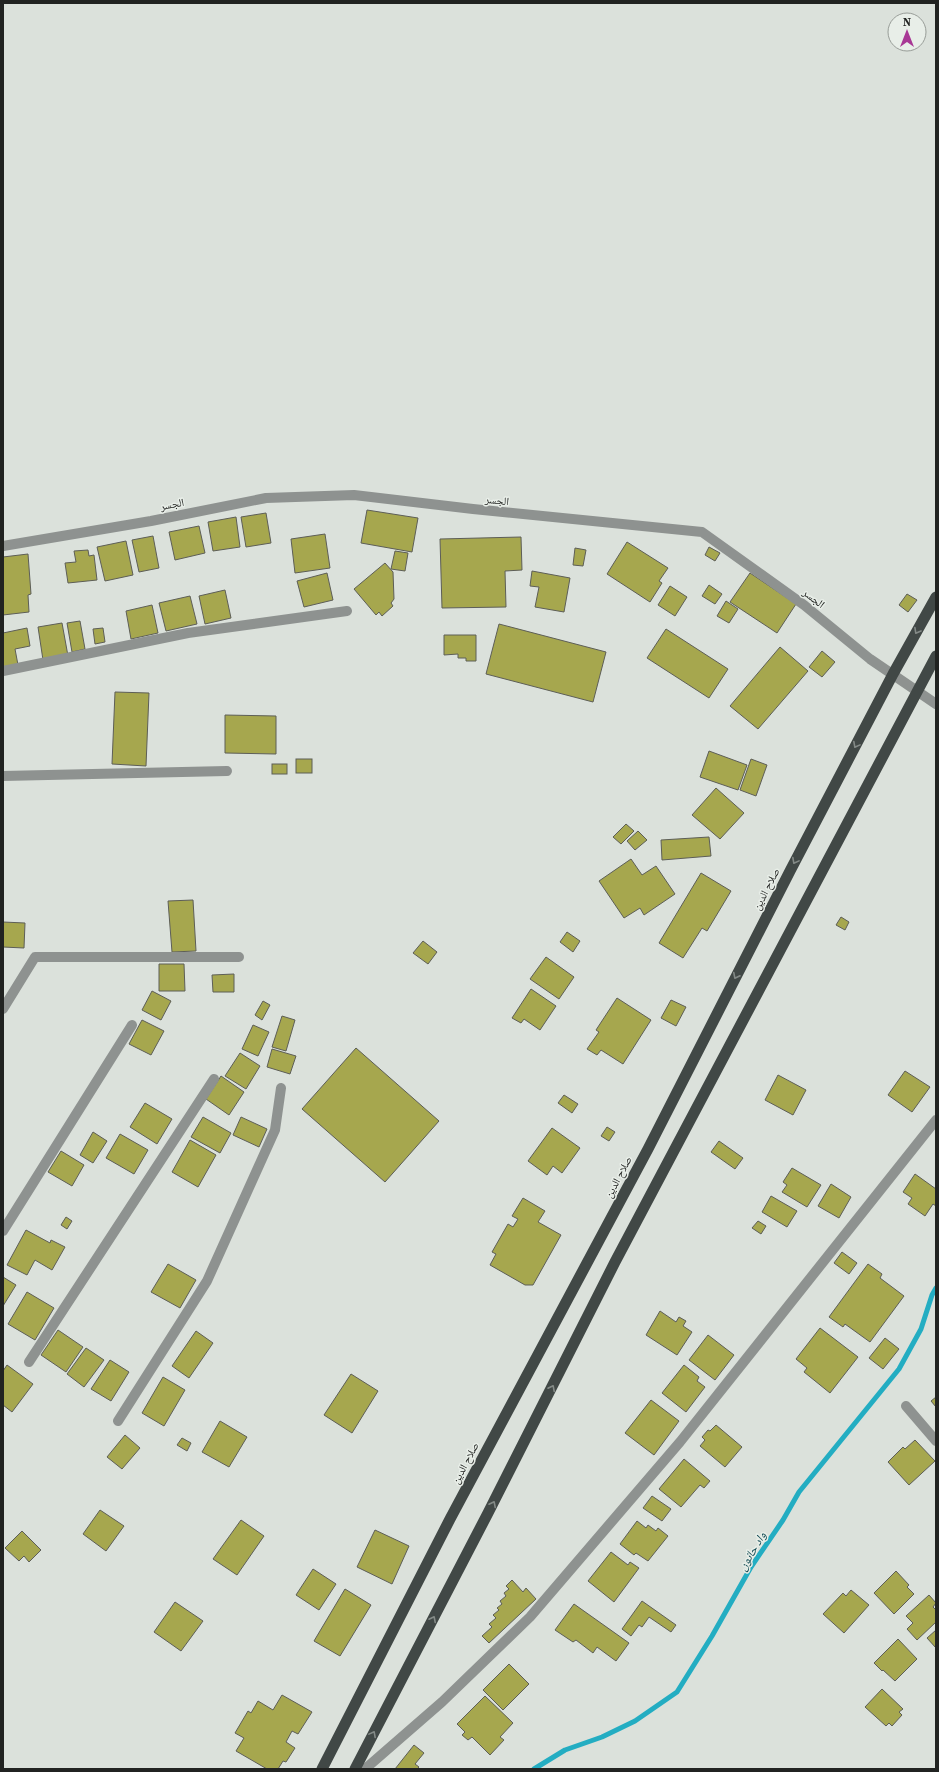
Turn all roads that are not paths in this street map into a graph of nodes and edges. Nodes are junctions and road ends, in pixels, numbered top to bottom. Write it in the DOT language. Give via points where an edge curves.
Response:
graph roads {
  1 [pos="3,546"];
  2 [pos="936,597"];
  3 [pos="347,611"];
  4 [pos="936,656"];
  5 [pos="3,671"];
  6 [pos="893,674"];
  7 [pos="918,691"];
  8 [pos="936,704"];
  9 [pos="227,771"];
  10 [pos="3,776"];
  11 [pos="239,957"];
  12 [pos="3,1009"];
  13 [pos="132,1025"];
  14 [pos="214,1079"];
  15 [pos="281,1088"];
  16 [pos="936,1120"];
  17 [pos="3,1231"];
  18 [pos="29,1362"];
  19 [pos="906,1406"];
  20 [pos="118,1421"];
  21 [pos="936,1441"];
  22 [pos="322,1769"];
  23 [pos="355,1769"];
  24 [pos="365,1769"];
  1 -- 6 [label="street, الجسر" via="266,498 354,495 702,532 804,605 870,659"];
  2 -- 6 [label="highway, صلاح الدين, one-way"];
  3 -- 5 [label="street" via="188,633"];
  4 -- 7 [label="highway"];
  6 -- 7 [label="street, الجسر"];
  6 -- 22 [label="highway, صلاح الدين, one-way" via="648,1149 450,1519"];
  7 -- 8 [label="street, الجسر"];
  23 -- 7 [label="highway, one-way" via="615,1262"];
  9 -- 10 [label="street"];
  11 -- 12 [label="street" via="35,957"];
  13 -- 17 [label="street"];
  14 -- 18 [label="street"];
  15 -- 20 [label="street" via="275,1130 207,1281"];
  16 -- 24 [label="street" via="685,1435 530,1617 442,1702"];
  19 -- 21 [label="street"];
}
